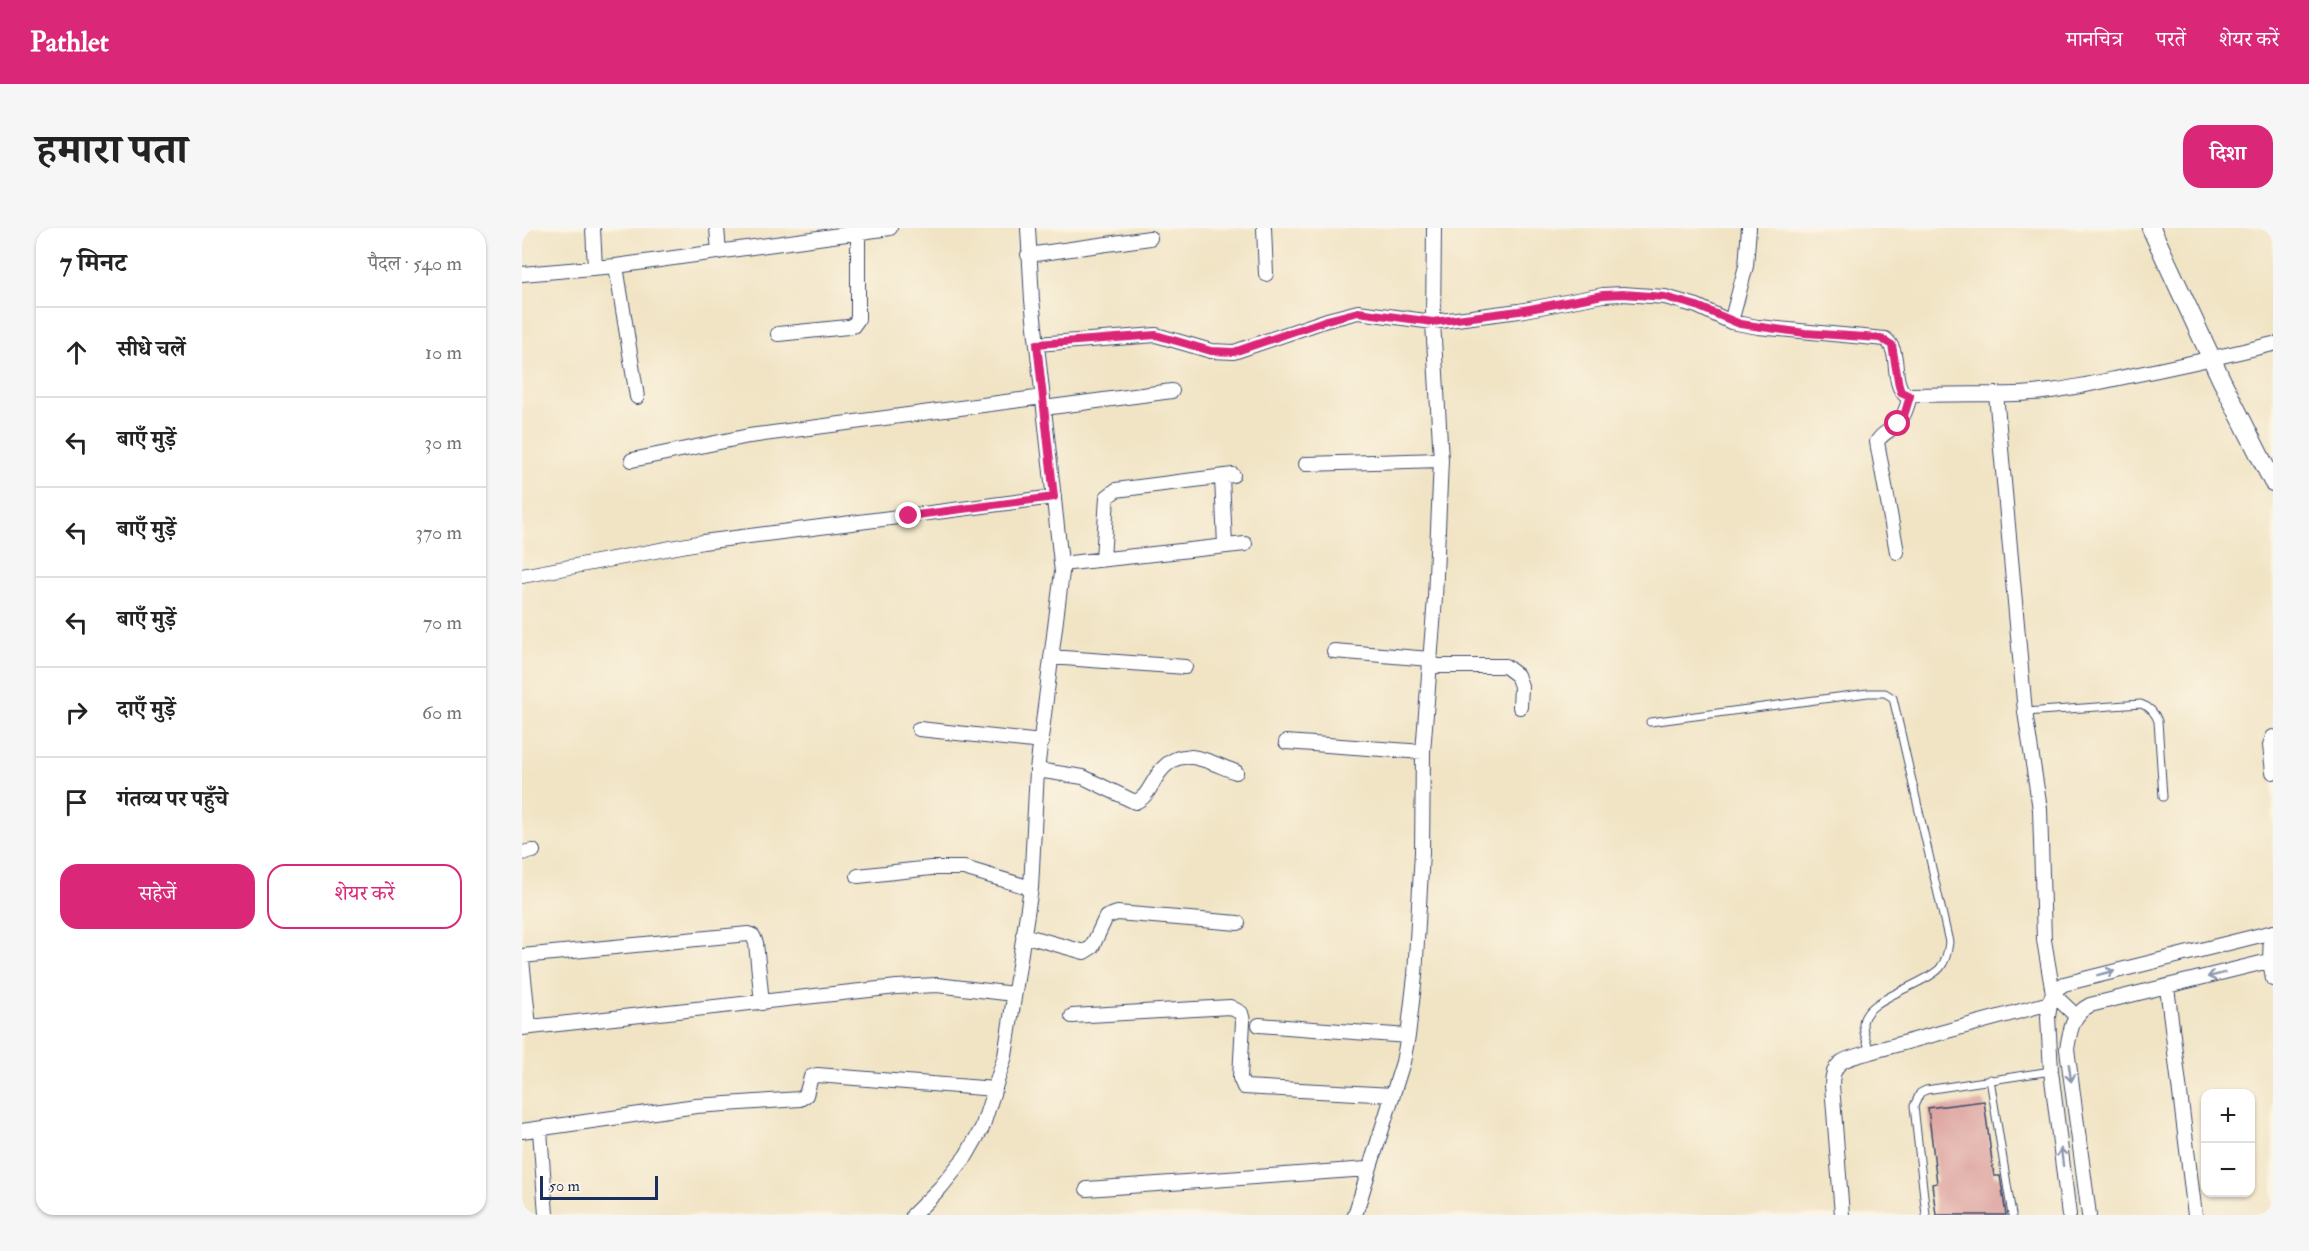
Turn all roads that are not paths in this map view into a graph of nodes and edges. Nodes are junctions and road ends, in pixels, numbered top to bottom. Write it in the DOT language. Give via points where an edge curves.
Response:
graph roads {
  1 [pos="593,228"];
  2 [pos="717,228"];
  3 [pos="890,228"];
  4 [pos="1028,228"];
  5 [pos="1264,228"];
  6 [pos="1434,228"];
  7 [pos="1749,228"];
  8 [pos="2151,228"];
  9 [pos="858,232"];
  10 [pos="1150,238"];
  11 [pos="719,252"];
  12 [pos="1028,255"];
  13 [pos="616,266"];
  14 [pos="595,268"];
  15 [pos="522,274"];
  16 [pos="1266,274"];
  17 [pos="1433,322"];
  18 [pos="1731,322"];
  19 [pos="778,334"];
  20 [pos="1037,344"];
  21 [pos="2273,344"];
  22 [pos="2213,359"];
  23 [pos="1172,391"];
  24 [pos="1996,394"];
  25 [pos="1910,396"];
  26 [pos="638,397"];
  27 [pos="1044,403"];
  28 [pos="632,460"];
  29 [pos="1441,460"];
  30 [pos="1306,464"];
  31 [pos="2273,482"];
  32 [pos="1054,497"];
  33 [pos="1245,544"];
  34 [pos="1225,546"];
  35 [pos="1897,552"];
  36 [pos="1103,560"];
  37 [pos="1061,564"];
  38 [pos="522,576"];
  39 [pos="1334,651"];
  40 [pos="1051,657"];
  41 [pos="1430,663"];
  42 [pos="1185,667"];
  43 [pos="1520,707"];
  44 [pos="2025,712"];
  45 [pos="1650,722"];
  46 [pos="919,729"];
  47 [pos="2273,737"];
  48 [pos="1286,741"];
  49 [pos="1042,742"];
  50 [pos="1424,752"];
  51 [pos="1037,770"];
  52 [pos="1236,772"];
  53 [pos="2273,772"];
  54 [pos="2163,797"];
  55 [pos="858,876"];
  56 [pos="1031,888"];
  57 [pos="1238,923"];
  58 [pos="2272,932"];
  59 [pos="1023,935"];
  60 [pos="522,958"];
  61 [pos="2272,961"];
  62 [pos="2273,979"];
  63 [pos="2167,987"];
  64 [pos="1014,994"];
  65 [pos="2052,998"];
  66 [pos="762,1003"];
  67 [pos="1072,1016"];
  68 [pos="2076,1016"];
  69 [pos="1259,1025"];
  70 [pos="526,1027"];
  71 [pos="1408,1036"];
  72 [pos="1870,1052"];
  73 [pos="2051,1071"];
  74 [pos="1990,1079"];
  75 [pos="995,1089"];
  76 [pos="1393,1095"];
  77 [pos="540,1130"];
  78 [pos="522,1131"];
  79 [pos="1367,1169"];
  80 [pos="1087,1189"];
  81 [pos="546,1215"];
  82 [pos="913,1215"];
  83 [pos="1354,1215"];
  84 [pos="1842,1215"];
  85 [pos="1926,1215"];
  86 [pos="2012,1215"];
  87 [pos="2069,1215"];
  88 [pos="2089,1215"];
  89 [pos="2195,1215"];
  1 -- 14 [label="street"];
  2 -- 11 [label="street"];
  3 -- 9 [label="street"];
  4 -- 12 [label="street"];
  5 -- 16 [label="street"];
  6 -- 17 [label="street"];
  7 -- 18 [label="street" via="1746,266"];
  8 -- 22 [label="street"];
  9 -- 11 [label="street"];
  9 -- 19 [label="street" via="856,323"];
  10 -- 12 [label="street"];
  11 -- 13 [label="street"];
  12 -- 20 [label="street"];
  13 -- 14 [label="street"];
  13 -- 26 [label="street"];
  14 -- 15 [label="street"];
  17 -- 18 [label="street" via="1623,294 1665,297"];
  17 -- 20 [label="street" via="1358,312 1224,353 1156,335"];
  17 -- 29 [label="street"];
  18 -- 25 [label="street" via="1885,339 1892,345 1901,392"];
  20 -- 27 [label="street"];
  21 -- 22 [label="street"];
  22 -- 24 [label="street" via="2066,389"];
  22 -- 31 [label="street"];
  23 -- 27 [label="street"];
  24 -- 25 [label="street"];
  24 -- 44 [label="street"];
  25 -- 35 [label="street" via="1904,416 1877,440"];
  27 -- 28 [label="street" via="749,436"];
  27 -- 32 [label="street"];
  29 -- 30 [label="street"];
  29 -- 41 [label="street"];
  32 -- 37 [label="street"];
  32 -- 38 [label="street" via="703,542"];
  33 -- 34 [label="street"];
  34 -- 36 [label="street"];
  34 -- 36 [label="street" via="1228,476 1111,493 1106,502"];
  36 -- 37 [label="street"];
  37 -- 40 [label="street"];
  39 -- 41 [label="street"];
  40 -- 42 [label="street"];
  40 -- 49 [label="street"];
  41 -- 43 [label="street" via="1505,666 1517,675"];
  41 -- 50 [label="street"];
  44 -- 54 [label="lane" via="2145,705 2158,722"];
  44 -- 65 [label="street" via="2040,809 2044,940"];
  45 -- 72 [label="lane" via="1868,693 1885,693 1893,698 1949,942 1940,968 1870,1008 1863,1024"];
  46 -- 49 [label="street"];
  47 -- 53 [label="street"];
  48 -- 50 [label="street"];
  49 -- 51 [label="street"];
  50 -- 71 [label="street" via="1415,976"];
  51 -- 52 [label="street" via="1083,777 1135,802 1142,799 1164,766 1180,756 1191,756"];
  51 -- 56 [label="street"];
  55 -- 56 [label="street" via="964,868"];
  56 -- 59 [label="street"];
  57 -- 59 [label="street" via="1117,913 1106,917 1092,947 1084,952"];
  58 -- 61 [label="street"];
  65 -- 58 [label="street, one-way" via="2064,984"];
  59 -- 64 [label="street"];
  60 -- 66 [label="street" via="748,934 756,944"];
  60 -- 70 [label="street"];
  61 -- 62 [label="street"];
  61 -- 63 [label="street, one-way"];
  63 -- 68 [label="street" via="2090,1005"];
  63 -- 89 [label="street"];
  64 -- 66 [label="street" via="919,985"];
  64 -- 75 [label="street" via="1005,1056"];
  65 -- 68 [label="street"];
  65 -- 72 [label="street"];
  65 -- 73 [label="street" via="2048,1017"];
  66 -- 70 [label="street"];
  67 -- 76 [label="street" via="1230,1007 1241,1013 1243,1021 1240,1078 1244,1087"];
  68 -- 88 [label="street, one-way" via="2067,1048"];
  69 -- 71 [label="street"];
  71 -- 76 [label="street"];
  72 -- 84 [label="street" via="1843,1060 1832,1074"];
  73 -- 74 [label="lane"];
  87 -- 73 [label="street, one-way"];
  74 -- 85 [label="lane" via="1926,1090 1916,1098"];
  74 -- 86 [label="lane"];
  75 -- 77 [label="street" via="817,1075 811,1077 806,1095 800,1098 696,1106"];
  75 -- 82 [label="street" via="982,1128 966,1156"];
  76 -- 79 [label="street"];
  77 -- 78 [label="street"];
  77 -- 81 [label="street"];
  79 -- 80 [label="street"];
  79 -- 83 [label="street"];
}
